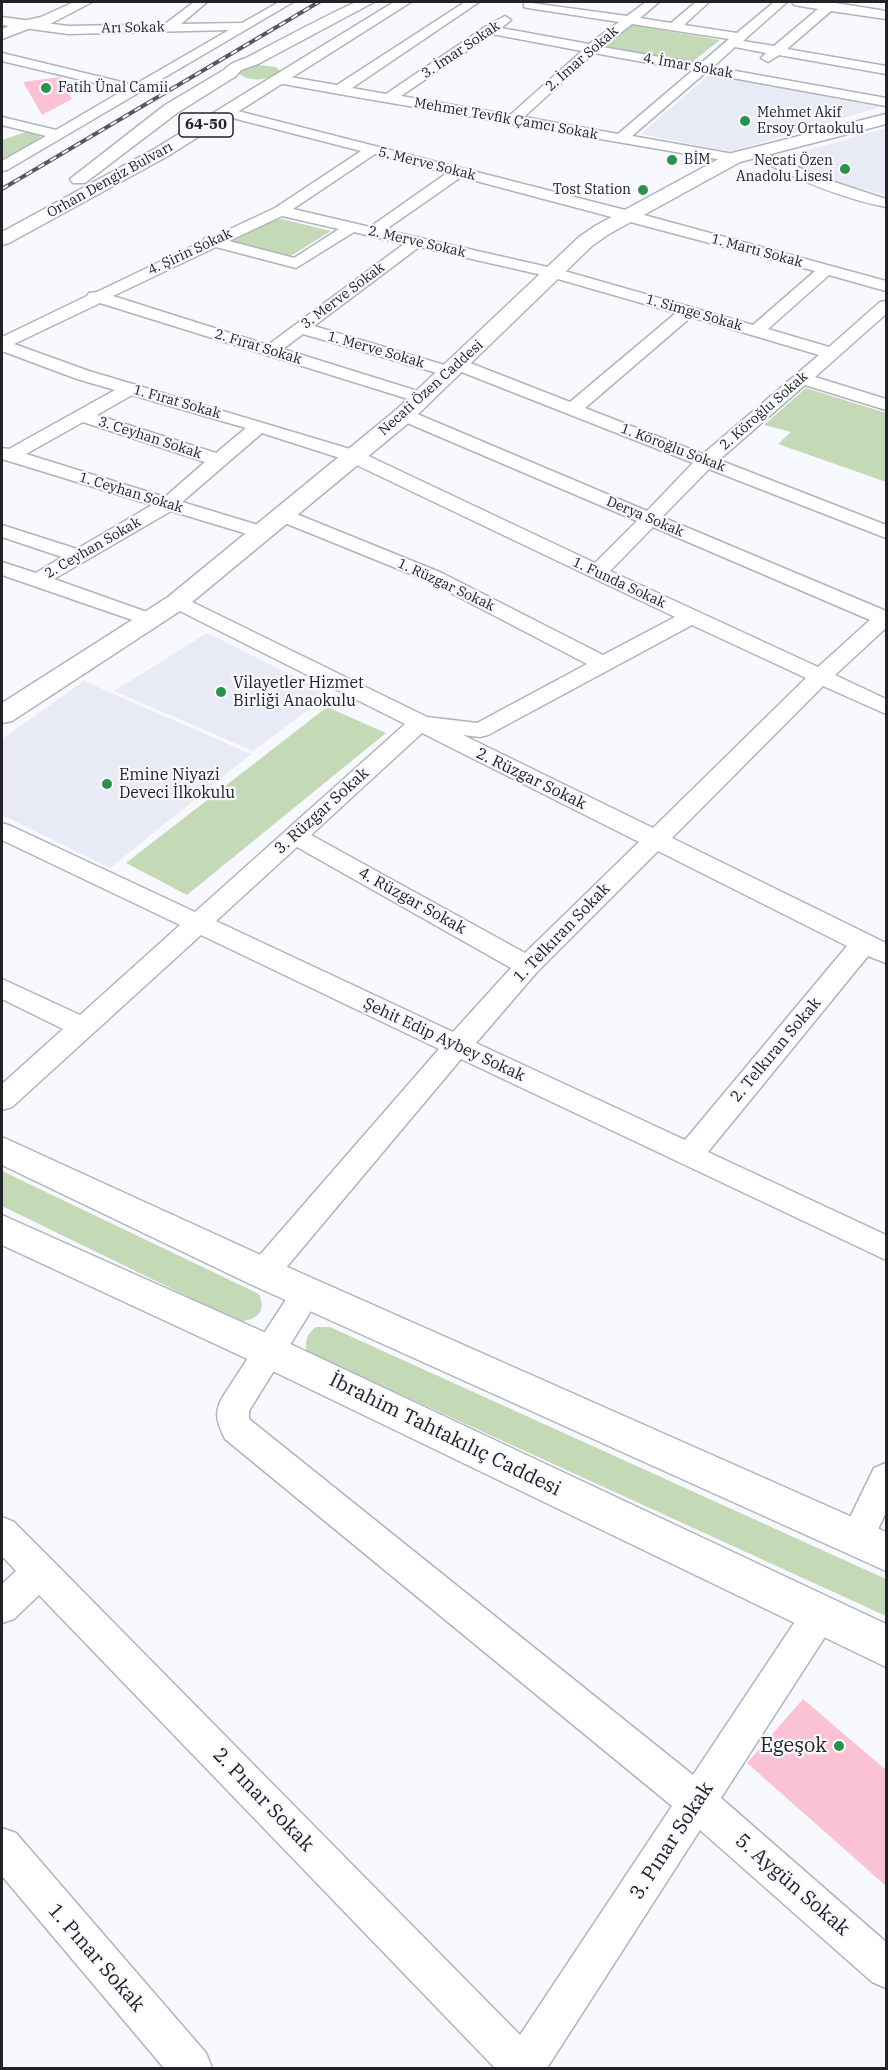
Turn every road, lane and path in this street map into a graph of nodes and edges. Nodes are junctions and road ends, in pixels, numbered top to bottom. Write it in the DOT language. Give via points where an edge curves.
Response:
graph roads {
  1 [pos="85,2"];
  2 [pos="201,2"];
  3 [pos="287,2"];
  4 [pos="367,2"];
  5 [pos="404,2"];
  6 [pos="473,2"];
  7 [pos="585,2"];
  8 [pos="653,2"];
  9 [pos="703,2"];
  10 [pos="781,2"];
  11 [pos="798,2"];
  12 [pos="530,3"];
  13 [pos="66,6"];
  14 [pos="829,6"];
  15 [pos="99,11"];
  16 [pos="166,11"];
  17 [pos="189,11"];
  18 [pos="572,11"];
  19 [pos="886,15"];
  20 [pos="628,20"];
  21 [pos="2,21"];
  22 [pos="24,25"];
  23 [pos="242,26"];
  24 [pos="673,27"];
  25 [pos="168,28"];
  26 [pos="489,30"];
  27 [pos="2,34"];
  28 [pos="736,40"];
  29 [pos="591,49"];
  30 [pos="777,51"];
  31 [pos="2,57"];
  32 [pos="246,63"];
  33 [pos="884,66"];
  34 [pos="702,69"];
  35 [pos="230,73"];
  36 [pos="282,76"];
  37 [pos="746,77"];
  38 [pos="135,89"];
  39 [pos="339,90"];
  40 [pos="850,95"];
  41 [pos="389,98"];
  42 [pos="886,102"];
  43 [pos="226,112"];
  44 [pos="886,119"];
  45 [pos="513,120"];
  46 [pos="2,121"];
  47 [pos="31,128"];
  48 [pos="57,134"];
  49 [pos="2,136"];
  50 [pos="621,138"];
  51 [pos="372,150"];
  52 [pos="756,153"];
  53 [pos="734,158"];
  54 [pos="2,167"];
  55 [pos="458,172"];
  56 [pos="886,203"];
  57 [pos="279,211"];
  58 [pos="628,215"];
  59 [pos="2,223"];
  60 [pos="352,227"];
  61 [pos="372,232"];
  62 [pos="2,239"];
  63 [pos="211,242"];
  64 [pos="416,242"];
  65 [pos="826,270"];
  66 [pos="555,273"];
  67 [pos="886,286"];
  68 [pos="95,296"];
  69 [pos="886,306"];
  70 [pos="688,312"];
  71 [pos="301,328"];
  72 [pos="756,331"];
  73 [pos="2,344"];
  74 [pos="270,351"];
  75 [pos="832,354"];
  76 [pos="455,368"];
  77 [pos="801,378"];
  78 [pos="130,389"];
  79 [pos="422,398"];
  80 [pos="886,405"];
  81 [pos="573,409"];
  82 [pos="404,415"];
  83 [pos="82,416"];
  84 [pos="259,426"];
  85 [pos="6,454"];
  86 [pos="353,456"];
  87 [pos="218,460"];
  88 [pos="706,461"];
  89 [pos="168,504"];
  90 [pos="282,515"];
  91 [pos="649,519"];
  92 [pos="2,531"];
  93 [pos="261,532"];
  94 [pos="886,532"];
  95 [pos="79,556"];
  96 [pos="2,568"];
  97 [pos="597,573"];
  98 [pos="38,580"];
  99 [pos="177,602"];
  100 [pos="691,617"];
  101 [pos="886,618"];
  102 [pos="151,620"];
  103 [pos="605,665"];
  104 [pos="821,676"];
  105 [pos="886,707"];
  106 [pos="2,714"];
  107 [pos="420,723"];
  108 [pos="2,831"];
  109 [pos="295,836"];
  110 [pos="654,840"];
  111 [pos="197,924"];
  112 [pos="875,949"];
  113 [pos="528,966"];
  114 [pos="6,997"];
  115 [pos="82,1027"];
  116 [pos="457,1046"];
  117 [pos="2,1100"];
  118 [pos="2,1150"];
  119 [pos="689,1155"];
  120 [pos="2,1229"];
  121 [pos="886,1248"];
  122 [pos="263,1273"];
  123 [pos="307,1293"];
  124 [pos="270,1352"];
  125 [pos="886,1478"];
  126 [pos="2,1533"];
  127 [pos="872,1545"];
  128 [pos="40,1571"];
  129 [pos="2,1607"];
  130 [pos="820,1614"];
  131 [pos="886,1646"];
  132 [pos="697,1802"];
  133 [pos="2,1847"];
  134 [pos="886,1968"];
  135 [pos="191,2068"];
  136 [pos="523,2068"];
  1 -- 13 [label="main road"];
  2 -- 17 [label="street"];
  3 -- 23 [label="street"];
  4 -- 32 [label="main road, Orhan Dengiz Bulvarı / 64-50"];
  5 -- 36 [label="main road, Orhan Dengiz Bulvarı / 64-50"];
  6 -- 39 [label="street"];
  7 -- 18 [label="street"];
  8 -- 20 [label="street, 2. İmar Sokak"];
  9 -- 24 [label="street"];
  10 -- 28 [label="street"];
  11 -- 14 [label="street"];
  12 -- 18 [label="street"];
  12 -- 26 [label="street, 3. İmar Sokak"];
  13 -- 15 [label="street"];
  13 -- 22 [label="main road" via="45,21"];
  14 -- 19 [label="street"];
  14 -- 30 [label="street"];
  16 -- 17 [label="street"];
  17 -- 25 [label="street"];
  18 -- 20 [label="street"];
  20 -- 24 [label="street"];
  20 -- 29 [label="street, 2. İmar Sokak"];
  21 -- 22 [label="street, Arı Sokak"];
  22 -- 25 [label="street, Arı Sokak" via="68,30"];
  22 -- 27 [label="main road"];
  23 -- 25 [label="street, Arı Sokak"];
  23 -- 38 [label="street"];
  24 -- 28 [label="street"];
  26 -- 29 [label="street, 4. İmar Sokak"];
  26 -- 41 [label="street, 3. İmar Sokak"];
  28 -- 30 [label="street"];
  28 -- 34 [label="street"];
  29 -- 34 [label="street, 4. İmar Sokak"];
  29 -- 45 [label="street, 2. İmar Sokak"];
  30 -- 33 [label="street"];
  30 -- 37 [label="street"];
  31 -- 38 [label="street"];
  32 -- 35 [label="main road, Orhan Dengiz Bulvarı / 64-50"];
  32 -- 36 [label="main road" via="277,64 285,67"];
  33 -- 40 [label="street"];
  34 -- 37 [label="street, 4. İmar Sokak"];
  34 -- 50 [label="street"];
  35 -- 36 [label="main road, Orhan Dengiz Bulvarı / 64-50" via="247,82"];
  35 -- 59 [label="main road, Orhan Dengiz Bulvarı / 64-50" via="163,115 64,190"];
  36 -- 39 [label="street, Mehmet Tevfik Çamcı Sokak"];
  36 -- 43 [label="main road, Orhan Dengiz Bulvarı / 64-50"];
  37 -- 40 [label="street, 4. İmar Sokak"];
  38 -- 48 [label="street"];
  39 -- 41 [label="street, Mehmet Tevfik Çamcı Sokak"];
  40 -- 42 [label="street, 4. İmar Sokak"];
  41 -- 45 [label="street, Mehmet Tevfik Çamcı Sokak"];
  43 -- 51 [label="street, 5. Merve Sokak"];
  43 -- 62 [label="main road, Orhan Dengiz Bulvarı / 64-50" via="162,152"];
  44 -- 52 [label="main road, Necati Özen Caddesi"];
  45 -- 50 [label="street, Mehmet Tevfik Çamcı Sokak"];
  46 -- 47 [label="street"];
  47 -- 48 [label="street"];
  47 -- 49 [label="street"];
  48 -- 54 [label="street"];
  50 -- 53 [label="street, Mehmet Tevfik Çamcı Sokak"];
  51 -- 55 [label="street, 5. Merve Sokak"];
  51 -- 57 [label="street, 4. Şirin Sokak"];
  52 -- 53 [label="main road, Necati Özen Caddesi"];
  52 -- 56 [label="street" via="830,188"];
  53 -- 58 [label="main road, Necati Özen Caddesi"];
  55 -- 58 [label="street, 5. Merve Sokak"];
  55 -- 61 [label="street"];
  57 -- 60 [label="street, 2. Merve Sokak"];
  57 -- 63 [label="street, 4. Şirin Sokak"];
  58 -- 65 [label="street, 1. Martı Sokak"];
  58 -- 66 [label="main road, Necati Özen Caddesi" via="586,241"];
  60 -- 61 [label="street, 2. Merve Sokak"];
  60 -- 63 [label="street" via="296,263"];
  61 -- 64 [label="street, 2. Merve Sokak"];
  63 -- 68 [label="street, 4. Şirin Sokak"];
  64 -- 66 [label="street, 2. Merve Sokak"];
  64 -- 71 [label="street, 3. Merve Sokak"];
  65 -- 67 [label="street, 1. Martı Sokak"];
  65 -- 72 [label="street"];
  66 -- 70 [label="street, 1. Simge Sokak"];
  66 -- 76 [label="main road, Necati Özen Caddesi"];
  68 -- 73 [label="street, 4. Şirin Sokak"];
  68 -- 74 [label="street, 2. Fırat Sokak"];
  69 -- 75 [label="street, 2. Köroğlu Sokak" via="870,330"];
  70 -- 72 [label="street, 1. Simge Sokak"];
  70 -- 81 [label="street"];
  71 -- 74 [label="street, 3. Merve Sokak"];
  71 -- 76 [label="street, 1. Merve Sokak"];
  72 -- 75 [label="street, 1. Simge Sokak"];
  73 -- 78 [label="street, 1. Fırat Sokak"];
  74 -- 79 [label="street, 2. Fırat Sokak"];
  75 -- 77 [label="street, 2. Köroğlu Sokak"];
  76 -- 79 [label="main road, Necati Özen Caddesi"];
  76 -- 81 [label="street, 1. Köroğlu Sokak"];
  77 -- 80 [label="street"];
  77 -- 88 [label="street, 2. Köroğlu Sokak"];
  78 -- 83 [label="street"];
  78 -- 84 [label="street, 1. Fırat Sokak"];
  79 -- 82 [label="main road, Necati Özen Caddesi"];
  81 -- 88 [label="street, 1. Köroğlu Sokak"];
  82 -- 86 [label="main road, Necati Özen Caddesi"];
  82 -- 91 [label="street, Derya Sokak"];
  83 -- 85 [label="street"];
  83 -- 87 [label="street, 3. Ceyhan Sokak"];
  84 -- 86 [label="street, 1. Fırat Sokak"];
  84 -- 87 [label="street, 2. Ceyhan Sokak"];
  85 -- 89 [label="street, 1. Ceyhan Sokak"];
  86 -- 90 [label="main road, Necati Özen Caddesi"];
  86 -- 97 [label="street, 1. Funda Sokak"];
  87 -- 89 [label="street, 2. Ceyhan Sokak"];
  88 -- 91 [label="street, 2. Köroğlu Sokak"];
  88 -- 94 [label="street, 1. Köroğlu Sokak"];
  89 -- 93 [label="street, 1. Ceyhan Sokak"];
  89 -- 95 [label="street, 2. Ceyhan Sokak"];
  90 -- 93 [label="main road, Necati Özen Caddesi"];
  90 -- 103 [label="street, 1. Rüzgar Sokak" via="435,577"];
  91 -- 97 [label="street, 2. Köroğlu Sokak"];
  91 -- 101 [label="street, Derya Sokak"];
  92 -- 95 [label="street"];
  93 -- 99 [label="main road, Necati Özen Caddesi"];
  95 -- 98 [label="street, 2. Ceyhan Sokak"];
  96 -- 98 [label="street"];
  97 -- 100 [label="street, 1. Funda Sokak"];
  98 -- 102 [label="street"];
  99 -- 102 [label="main road, Necati Özen Caddesi"];
  99 -- 107 [label="street, 2. Rüzgar Sokak"];
  100 -- 103 [label="street"];
  100 -- 104 [label="street, 1. Funda Sokak"];
  101 -- 104 [label="street, 1. Telkıran Sokak"];
  102 -- 106 [label="main road, Necati Özen Caddesi"];
  103 -- 107 [label="street" via="480,730"];
  104 -- 105 [label="street, 1. Funda Sokak"];
  104 -- 110 [label="street, 1. Telkıran Sokak"];
  107 -- 109 [label="street, 3. Rüzgar Sokak"];
  107 -- 110 [label="street, 2. Rüzgar Sokak"];
  108 -- 111 [label="street, Şehit Edip Aybey Sokak"];
  109 -- 111 [label="street, 3. Rüzgar Sokak"];
  109 -- 113 [label="street, 4. Rüzgar Sokak"];
  110 -- 112 [label="street, 2. Rüzgar Sokak"];
  110 -- 113 [label="street, 1. Telkıran Sokak"];
  111 -- 115 [label="street, 3. Rüzgar Sokak"];
  111 -- 116 [label="street, Şehit Edip Aybey Sokak"];
  112 -- 119 [label="street, 2. Telkıran Sokak"];
  113 -- 116 [label="street, 1. Telkıran Sokak"];
  114 -- 115 [label="street"];
  115 -- 117 [label="street, 3. Rüzgar Sokak"];
  116 -- 119 [label="street, Şehit Edip Aybey Sokak"];
  116 -- 122 [label="street, 1. Telkıran Sokak"];
  118 -- 122 [label="main road"];
  119 -- 121 [label="street, Şehit Edip Aybey Sokak"];
  120 -- 124 [label="main road, İbrahim Tahtakılıç Caddesi"];
  122 -- 123 [label="main road"];
  123 -- 124 [label="street, 5. Aygün Sokak"];
  123 -- 127 [label="main road"];
  124 -- 130 [label="main road, İbrahim Tahtakılıç Caddesi"];
  124 -- 132 [label="street, 5. Aygün Sokak" via="233,1408 232,1419 237,1429"];
  125 -- 127 [label="street"];
  126 -- 128 [label="street, 2. Pınar Sokak"];
  128 -- 129 [label="street"];
  128 -- 136 [label="street, 2. Pınar Sokak"];
  130 -- 131 [label="main road, İbrahim Tahtakılıç Caddesi"];
  130 -- 132 [label="street, 3. Pınar Sokak"];
  132 -- 134 [label="street, 5. Aygün Sokak"];
  132 -- 136 [label="street, 3. Pınar Sokak"];
  133 -- 135 [label="street, 1. Pınar Sokak"];
}
